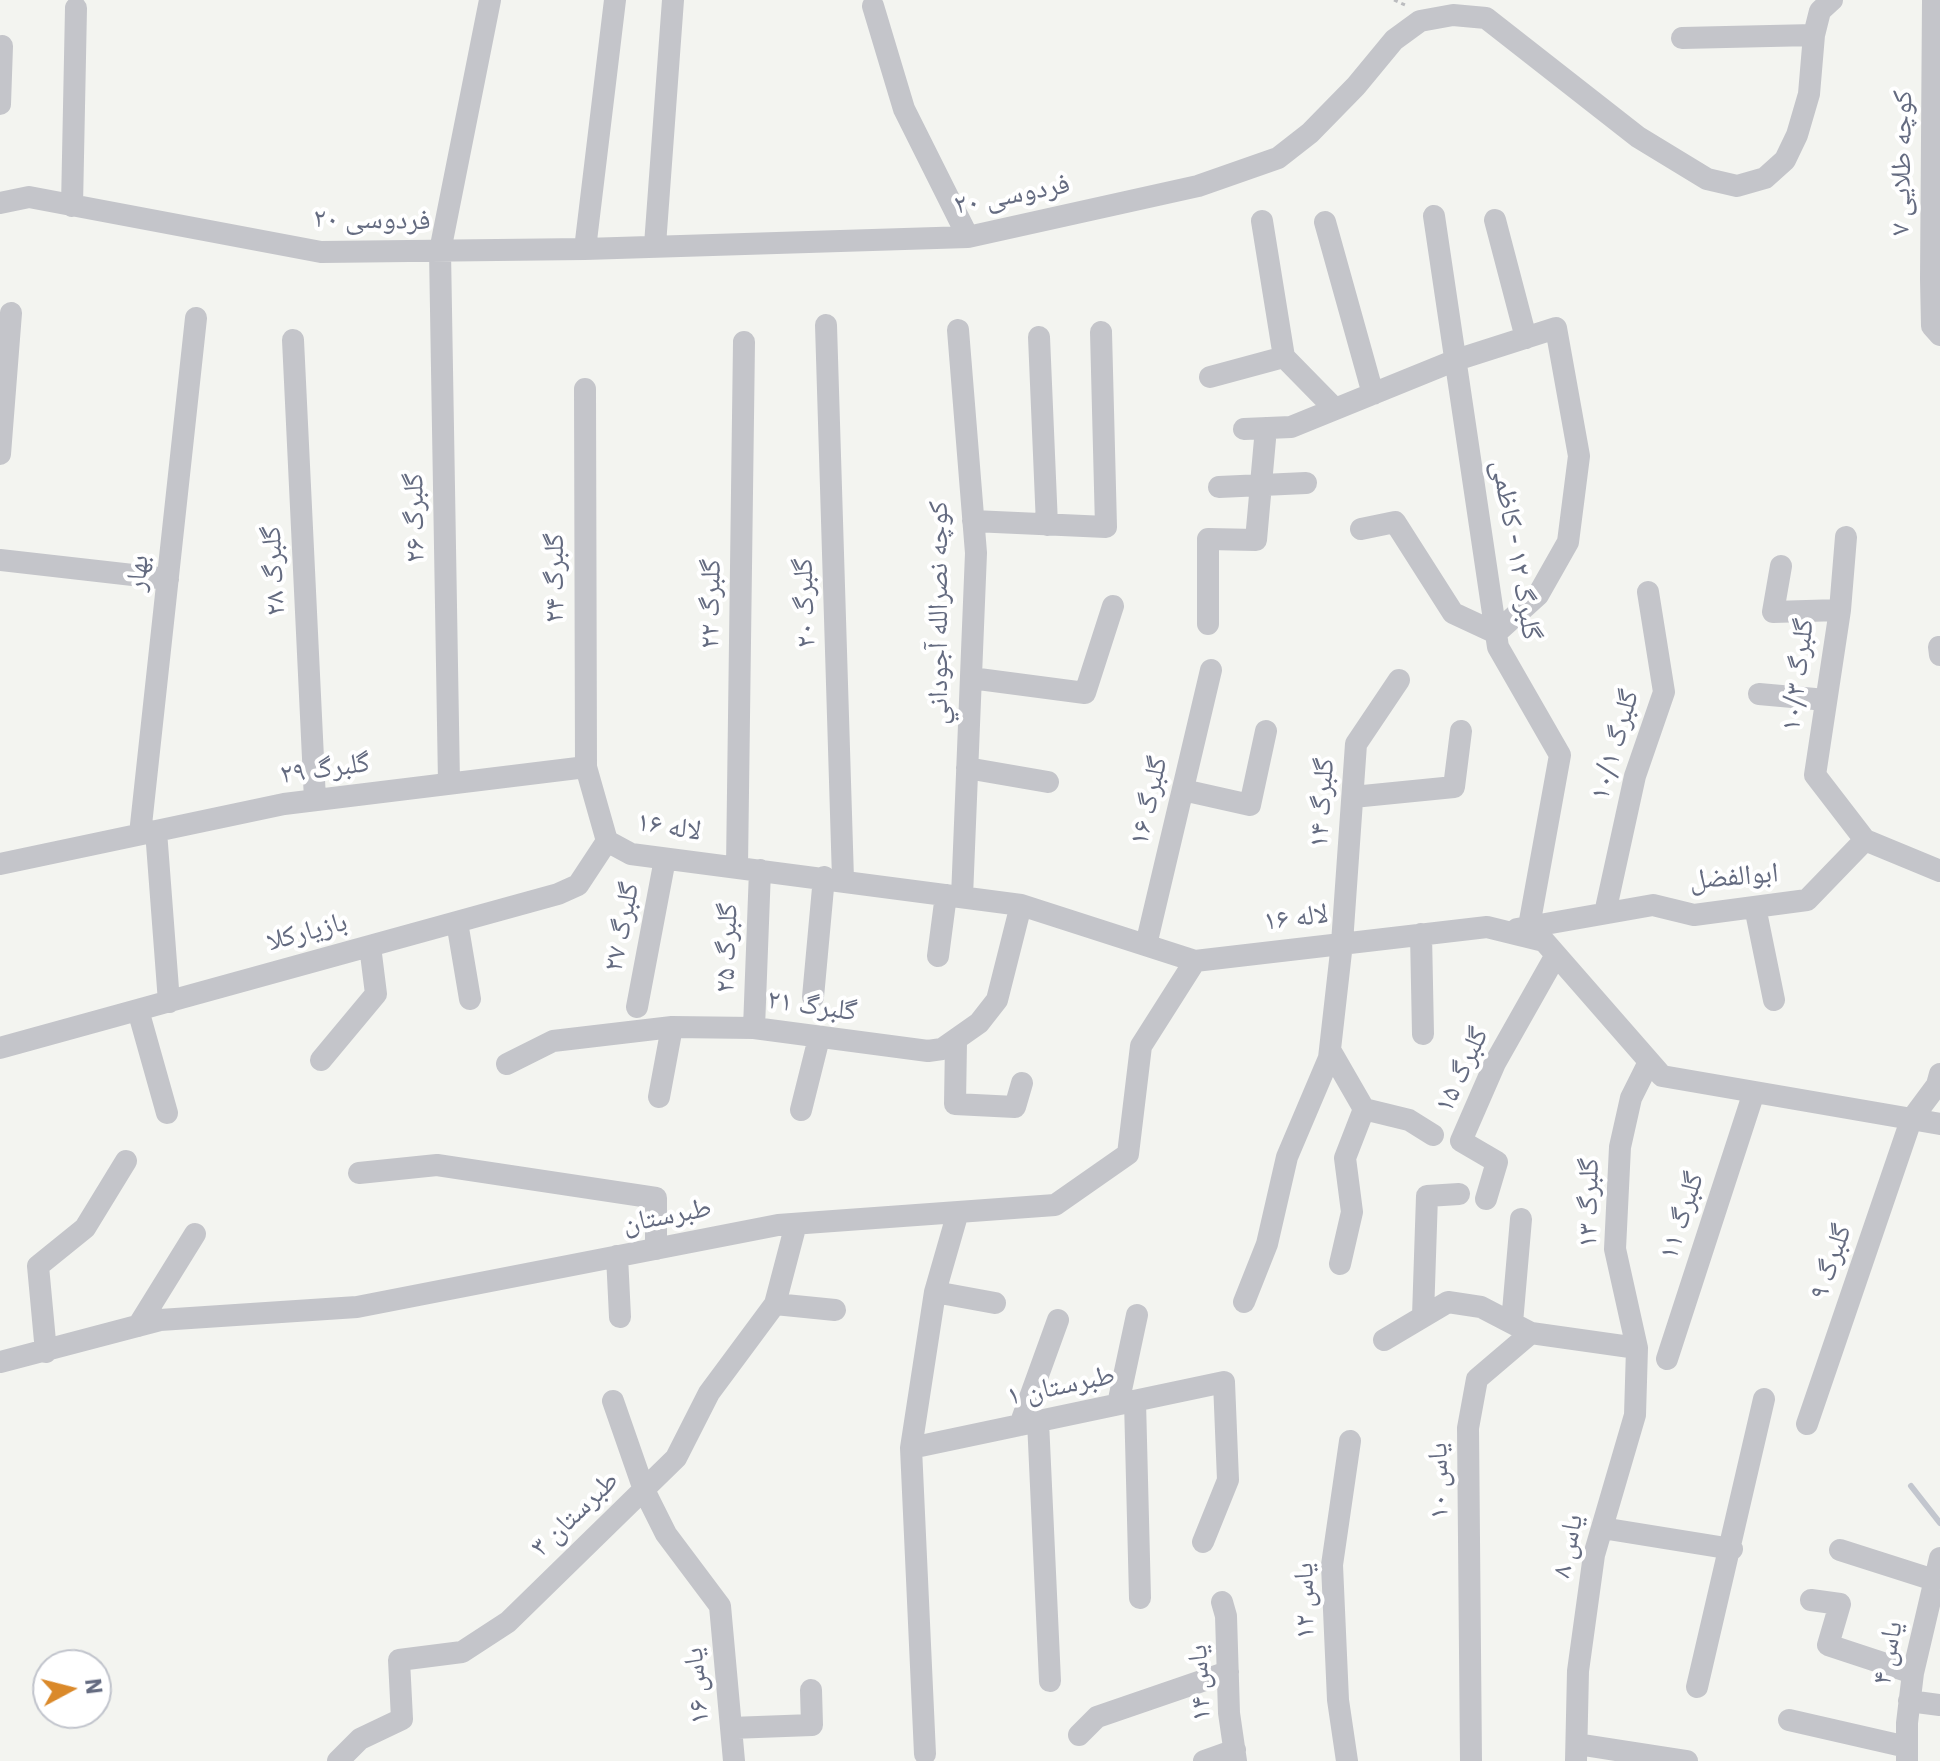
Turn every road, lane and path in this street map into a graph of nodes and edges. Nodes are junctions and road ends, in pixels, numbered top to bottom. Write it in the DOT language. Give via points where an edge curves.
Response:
graph roads {
  1 [pos="490,0"];
  2 [pos="615,0"];
  3 [pos="673,0"];
  4 [pos="1933,0"];
  5 [pos="1829,1"];
  6 [pos="873,6"];
  7 [pos="76,8"];
  8 [pos="1814,35"];
  9 [pos="1682,38"];
  10 [pos="2,46"];
  11 [pos="0,104"];
  12 [pos="0,203"];
  13 [pos="72,206"];
  14 [pos="1434,216"];
  15 [pos="1495,220"];
  16 [pos="1262,221"];
  17 [pos="1325,222"];
  18 [pos="968,237"];
  19 [pos="655,245"];
  20 [pos="585,249"];
  21 [pos="440,251"];
  22 [pos="11,313"];
  23 [pos="196,318"];
  24 [pos="826,325"];
  25 [pos="958,330"];
  26 [pos="1936,330"];
  27 [pos="1101,332"];
  28 [pos="1039,337"];
  29 [pos="1526,338"];
  30 [pos="293,340"];
  31 [pos="744,342"];
  32 [pos="1284,357"];
  33 [pos="1456,360"];
  34 [pos="1210,377"];
  35 [pos="585,389"];
  36 [pos="1373,394"];
  37 [pos="1335,409"];
  38 [pos="0,454"];
  39 [pos="1306,483"];
  40 [pos="1261,486"];
  41 [pos="1219,487"];
  42 [pos="973,521"];
  43 [pos="1047,525"];
  44 [pos="1361,529"];
  45 [pos="1846,537"];
  46 [pos="0,560"];
  47 [pos="1781,566"];
  48 [pos="168,579"];
  49 [pos="1648,592"];
  50 [pos="1113,606"];
  51 [pos="1840,610"];
  52 [pos="1208,624"];
  53 [pos="1496,633"];
  54 [pos="1939,647"];
  55 [pos="1940,655"];
  56 [pos="1211,670"];
  57 [pos="971,678"];
  58 [pos="1399,680"];
  59 [pos="1759,694"];
  60 [pos="1826,700"];
  61 [pos="1266,731"];
  62 [pos="1461,731"];
  63 [pos="586,767"];
  64 [pos="967,768"];
  65 [pos="1048,782"];
  66 [pos="449,783"];
  67 [pos="1183,790"];
  68 [pos="1353,797"];
  69 [pos="315,800"];
  70 [pos="148,833"];
  71 [pos="1865,840"];
  72 [pos="607,841"];
  73 [pos="665,859"];
  74 [pos="0,864"];
  75 [pos="749,868"];
  76 [pos="1940,871"];
  77 [pos="833,878"];
  78 [pos="954,896"];
  79 [pos="1021,905"];
  80 [pos="1755,907"];
  81 [pos="1605,913"];
  82 [pos="457,922"];
  83 [pos="1529,926"];
  84 [pos="1504,931"];
  85 [pos="1421,934"];
  86 [pos="1342,943"];
  87 [pos="1146,945"];
  88 [pos="370,946"];
  89 [pos="1556,955"];
  90 [pos="938,956"];
  91 [pos="1195,961"];
  92 [pos="813,997"];
  93 [pos="470,999"];
  94 [pos="1774,1000"];
  95 [pos="169,1002"];
  96 [pos="637,1007"];
  97 [pos="138,1010"];
  98 [pos="672,1027"];
  99 [pos="754,1028"];
  100 [pos="1423,1034"];
  101 [pos="819,1038"];
  102 [pos="956,1042"];
  103 [pos="0,1048"];
  104 [pos="1330,1050"];
  105 [pos="321,1060"];
  106 [pos="1649,1062"];
  107 [pos="507,1064"];
  108 [pos="1940,1074"];
  109 [pos="1022,1083"];
  110 [pos="1754,1092"];
  111 [pos="659,1097"];
  112 [pos="1364,1109"];
  113 [pos="801,1110"];
  114 [pos="167,1113"];
  115 [pos="1911,1120"];
  116 [pos="1940,1124"];
  117 [pos="1433,1135"];
  118 [pos="126,1161"];
  119 [pos="359,1173"];
  120 [pos="1459,1194"];
  121 [pos="1486,1199"];
  122 [pos="958,1212"];
  123 [pos="1521,1219"];
  124 [pos="796,1224"];
  125 [pos="195,1234"];
  126 [pos="656,1249"];
  127 [pos="617,1256"];
  128 [pos="1340,1264"];
  129 [pos="935,1292"];
  130 [pos="1244,1302"];
  131 [pos="995,1303"];
  132 [pos="775,1304"];
  133 [pos="835,1310"];
  134 [pos="1137,1315"];
  135 [pos="1423,1316"];
  136 [pos="620,1317"];
  137 [pos="1058,1320"];
  138 [pos="138,1326"];
  139 [pos="1522,1328"];
  140 [pos="1384,1340"];
  141 [pos="1637,1348"];
  142 [pos="46,1352"];
  143 [pos="1667,1359"];
  144 [pos="0,1362"];
  145 [pos="1764,1399"];
  146 [pos="613,1401"];
  147 [pos="1127,1403"];
  148 [pos="1029,1423"];
  149 [pos="1807,1424"];
  150 [pos="1350,1441"];
  151 [pos="911,1448"];
  152 [pos="644,1490"];
  153 [pos="1602,1528"];
  154 [pos="1203,1542"];
  155 [pos="1732,1549"];
  156 [pos="1840,1550"];
  157 [pos="1940,1558"];
  158 [pos="1934,1580"];
  159 [pos="1140,1598"];
  160 [pos="1811,1600"];
  161 [pos="1222,1602"];
  162 [pos="1228,1672"];
  163 [pos="1913,1673"];
  164 [pos="1050,1681"];
  165 [pos="1697,1687"];
  166 [pos="811,1690"];
  167 [pos="1909,1701"];
  168 [pos="1940,1705"];
  169 [pos="1789,1720"];
  170 [pos="731,1728"];
  171 [pos="1079,1735"];
  172 [pos="1576,1753"];
  173 [pos="925,1754"];
  174 [pos="1907,1754"];
  175 [pos="1235,1755"];
  176 [pos="338,1761"];
  177 [pos="734,1761"];
  178 [pos="1204,1761"];
  179 [pos="1347,1761"];
  180 [pos="1471,1761"];
  181 [pos="1687,1761"];
  1 -- 21 [label="street, گلبرگ ۲۶"];
  2 -- 20 [label="street"];
  3 -- 19 [label="street"];
  4 -- 26 [label="street, کوچه طلایی ۷"];
  5 -- 8 [label="street, فردوسی ۲۰" via="1820,11"];
  6 -- 18 [label="street" via="904,109"];
  7 -- 13 [label="street"];
  8 -- 9 [label="street"];
  8 -- 18 [label="street, فردوسی ۲۰" via="1809,94 1785,160 1765,178 1737,186 1707,179 1638,137 1486,18 1453,15 1420,21 1394,40 1319,124 1278,158 1198,186"];
  10 -- 11 [label="street"];
  12 -- 13 [label="street, فردوسی ۲۰" via="29,197"];
  13 -- 21 [label="street, فردوسی ۲۰" via="321,252"];
  14 -- 33 [label="street, گلبرگ ۱۲ - کاظمی"];
  15 -- 29 [label="street"];
  16 -- 32 [label="street"];
  17 -- 36 [label="street"];
  18 -- 19 [label="street, فردوسی ۲۰"];
  19 -- 20 [label="street, فردوسی ۲۰"];
  20 -- 21 [label="street, فردوسی ۲۰"];
  21 -- 66 [label="street, گلبرگ ۲۶"];
  22 -- 38 [label="street"];
  23 -- 48 [label="street, بهار"];
  24 -- 77 [label="street, گلبرگ ۲۰"];
  25 -- 42 [label="street, كوچه نصرالله آجوداني"];
  27 -- 43 [label="street" via="1106,527"];
  28 -- 43 [label="street"];
  29 -- 33 [label="street"];
  29 -- 53 [label="street" via="1556,328 1579,456 1568,542 1538,595"];
  30 -- 69 [label="street, گلبرگ ۲۸"];
  31 -- 75 [label="street, گلبرگ ۲۲"];
  32 -- 34 [label="street"];
  32 -- 37 [label="street"];
  33 -- 36 [label="street"];
  33 -- 53 [label="street, گلبرگ ۱۲ - کاظمی"];
  35 -- 63 [label="street, گلبرگ ۲۴"];
  36 -- 37 [label="street"];
  37 -- 40 [label="street" via="1291,427 1255,428"];
  39 -- 40 [label="street"];
  40 -- 41 [label="street"];
  40 -- 52 [label="street" via="1256,540 1208,539"];
  42 -- 43 [label="street"];
  42 -- 57 [label="street, كوچه نصرالله آجوداني"];
  44 -- 53 [label="street" via="1395,522 1453,613"];
  45 -- 51 [label="street"];
  46 -- 48 [label="street"];
  47 -- 51 [label="street, گلبرگ ۱۰/۳" via="1773,612"];
  48 -- 70 [label="street, بهار"];
  49 -- 81 [label="street, گلبرگ ۱۰/۱" via="1664,692 1635,776"];
  50 -- 57 [label="street" via="1085,693"];
  51 -- 60 [label="street, گلبرگ ۱۰/۳"];
  53 -- 83 [label="street, گلبرگ ۱۲ - کاظمی" via="1498,647 1560,755"];
  54 -- 55 [label="street"];
  56 -- 67 [label="street, گلبرگ ۱۶"];
  57 -- 64 [label="street, كوچه نصرالله آجوداني"];
  58 -- 68 [label="street, گلبرگ ۱۴" via="1356,744"];
  59 -- 60 [label="street"];
  60 -- 71 [label="street, گلبرگ ۱۰/۳" via="1815,775"];
  61 -- 67 [label="street" via="1250,805"];
  62 -- 68 [label="street" via="1454,787"];
  63 -- 66 [label="street, گلبرگ ۲۹"];
  63 -- 72 [label="street"];
  64 -- 65 [label="street"];
  64 -- 78 [label="street, كوچه نصرالله آجوداني"];
  66 -- 69 [label="street, گلبرگ ۲۹"];
  67 -- 87 [label="street, گلبرگ ۱۶"];
  68 -- 86 [label="street, گلبرگ ۱۴"];
  69 -- 70 [label="street, گلبرگ ۲۹"];
  70 -- 74 [label="street, گلبرگ ۲۹"];
  70 -- 95 [label="street, بهار"];
  71 -- 76 [label="street"];
  71 -- 80 [label="street, ابوالفضل" via="1807,900"];
  72 -- 73 [label="street, لاله ۱۶" via="631,854"];
  72 -- 82 [label="street, بازیارکلا" via="578,885"];
  73 -- 75 [label="street, لاله ۱۶"];
  73 -- 96 [label="street, گلبرگ ۲۷"];
  75 -- 77 [label="street, لاله ۱۶"];
  75 -- 99 [label="street, گلبرگ ۲۵"];
  77 -- 78 [label="street, لاله ۱۶"];
  77 -- 92 [label="street, گلبرگ ۲۰"];
  78 -- 79 [label="street, لاله ۱۶"];
  78 -- 90 [label="street, كوچه نصرالله آجوداني"];
  79 -- 87 [label="street, لاله ۱۶"];
  79 -- 102 [label="street" via="997,1000"];
  80 -- 81 [label="street, ابوالفضل" via="1694,915 1653,905"];
  80 -- 94 [label="street"];
  81 -- 83 [label="street, ابوالفضل"];
  82 -- 88 [label="street, بازیارکلا"];
  82 -- 93 [label="street"];
  83 -- 84 [label="street, ابوالفضل"];
  84 -- 85 [label="street, لاله ۱۶" via="1487,927"];
  84 -- 89 [label="street, لاله ۱۶" via="1544,941"];
  85 -- 86 [label="street, لاله ۱۶"];
  85 -- 100 [label="street"];
  86 -- 91 [label="street, لاله ۱۶"];
  86 -- 104 [label="street, گلبرگ ۱۴"];
  87 -- 91 [label="street, لاله ۱۶"];
  88 -- 95 [label="street, بازیارکلا"];
  88 -- 105 [label="street" via="376,994"];
  89 -- 106 [label="street, لاله ۱۶"];
  89 -- 121 [label="street, گلبرگ ۱۵" via="1495,1063 1461,1141 1497,1162"];
  91 -- 122 [label="street, طبرستان" via="1141,1046 1128,1154 1055,1205"];
  95 -- 97 [label="street, بازیارکلا"];
  97 -- 103 [label="street, بازیارکلا"];
  97 -- 114 [label="street"];
  98 -- 99 [label="street, گلبرگ ۲۱"];
  98 -- 107 [label="street, گلبرگ ۲۱" via="553,1041"];
  98 -- 111 [label="street"];
  99 -- 101 [label="street, گلبرگ ۲۱"];
  101 -- 102 [label="street, گلبرگ ۲۱" via="928,1051"];
  101 -- 113 [label="street"];
  102 -- 109 [label="street" via="955,1104 1015,1107"];
  104 -- 112 [label="street"];
  104 -- 130 [label="street, گلبرگ ۱۴" via="1287,1157 1267,1244"];
  106 -- 110 [label="street, لاله ۱۶" via="1662,1076"];
  106 -- 141 [label="street, گلبرگ ۱۳" via="1631,1098 1620,1147 1615,1249"];
  108 -- 115 [label="street, گلبرگ ۹"];
  110 -- 115 [label="street, لاله ۱۶"];
  110 -- 143 [label="street, گلبرگ ۱۱"];
  112 -- 117 [label="street" via="1409,1120"];
  112 -- 128 [label="street" via="1345,1158 1352,1212"];
  115 -- 116 [label="street, لاله ۱۶"];
  115 -- 149 [label="street, گلبرگ ۹"];
  118 -- 142 [label="street" via="85,1228 38,1266"];
  119 -- 126 [label="street" via="437,1165 656,1198"];
  120 -- 135 [label="street" via="1427,1196"];
  122 -- 124 [label="street, طبرستان"];
  122 -- 129 [label="street"];
  123 -- 139 [label="street"];
  124 -- 126 [label="street, طبرستان"];
  124 -- 132 [label="street, طبرستان ۳"];
  125 -- 138 [label="street"];
  126 -- 127 [label="street, طبرستان"];
  127 -- 136 [label="street"];
  127 -- 138 [label="street, طبرستان" via="357,1307 160,1320"];
  129 -- 131 [label="street"];
  129 -- 151 [label="street"];
  132 -- 133 [label="street"];
  132 -- 152 [label="street, طبرستان ۳" via="709,1393 676,1458"];
  134 -- 147 [label="street"];
  135 -- 139 [label="street" via="1448,1302 1481,1307"];
  135 -- 140 [label="street"];
  137 -- 148 [label="street"];
  138 -- 142 [label="street, طبرستان"];
  139 -- 141 [label="street"];
  139 -- 180 [label="street, یاس ۱۰" via="1477,1379 1468,1428"];
  141 -- 153 [label="street, یاس ۸" via="1635,1415"];
  142 -- 144 [label="street, طبرستان"];
  145 -- 155 [label="street"];
  146 -- 152 [label="street"];
  147 -- 148 [label="street, طبرستان ۱"];
  147 -- 154 [label="street, طبرستان ۱" via="1224,1382 1228,1480"];
  147 -- 159 [label="street"];
  148 -- 151 [label="street, طبرستان ۱"];
  148 -- 164 [label="street"];
  150 -- 179 [label="street, یاس ۱۲" via="1332,1565 1338,1700"];
  151 -- 173 [label="street"];
  152 -- 170 [label="street, یاس ۱۶" via="666,1534 720,1606"];
  152 -- 176 [label="street, طبرستان ۳" via="508,1622 462,1652 399,1660 402,1719 360,1739"];
  153 -- 155 [label="street"];
  153 -- 172 [label="street, یاس ۸" via="1578,1671"];
  155 -- 165 [label="street"];
  156 -- 158 [label="street"];
  157 -- 158 [label="street, یاس ۴"];
  158 -- 163 [label="street, یاس ۴"];
  160 -- 163 [label="street" via="1840,1604 1828,1645"];
  161 -- 162 [label="street, یاس ۱۴"];
  162 -- 171 [label="street" via="1097,1717"];
  162 -- 175 [label="street, یاس ۱۴"];
  163 -- 167 [label="street, یاس ۴"];
  166 -- 170 [label="street" via="812,1725"];
  167 -- 168 [label="street"];
  167 -- 174 [label="street, یاس ۴"];
  169 -- 174 [label="street"];
  170 -- 177 [label="street, یاس ۱۶"];
  172 -- 181 [label="street"];
  175 -- 178 [label="street"];
}
